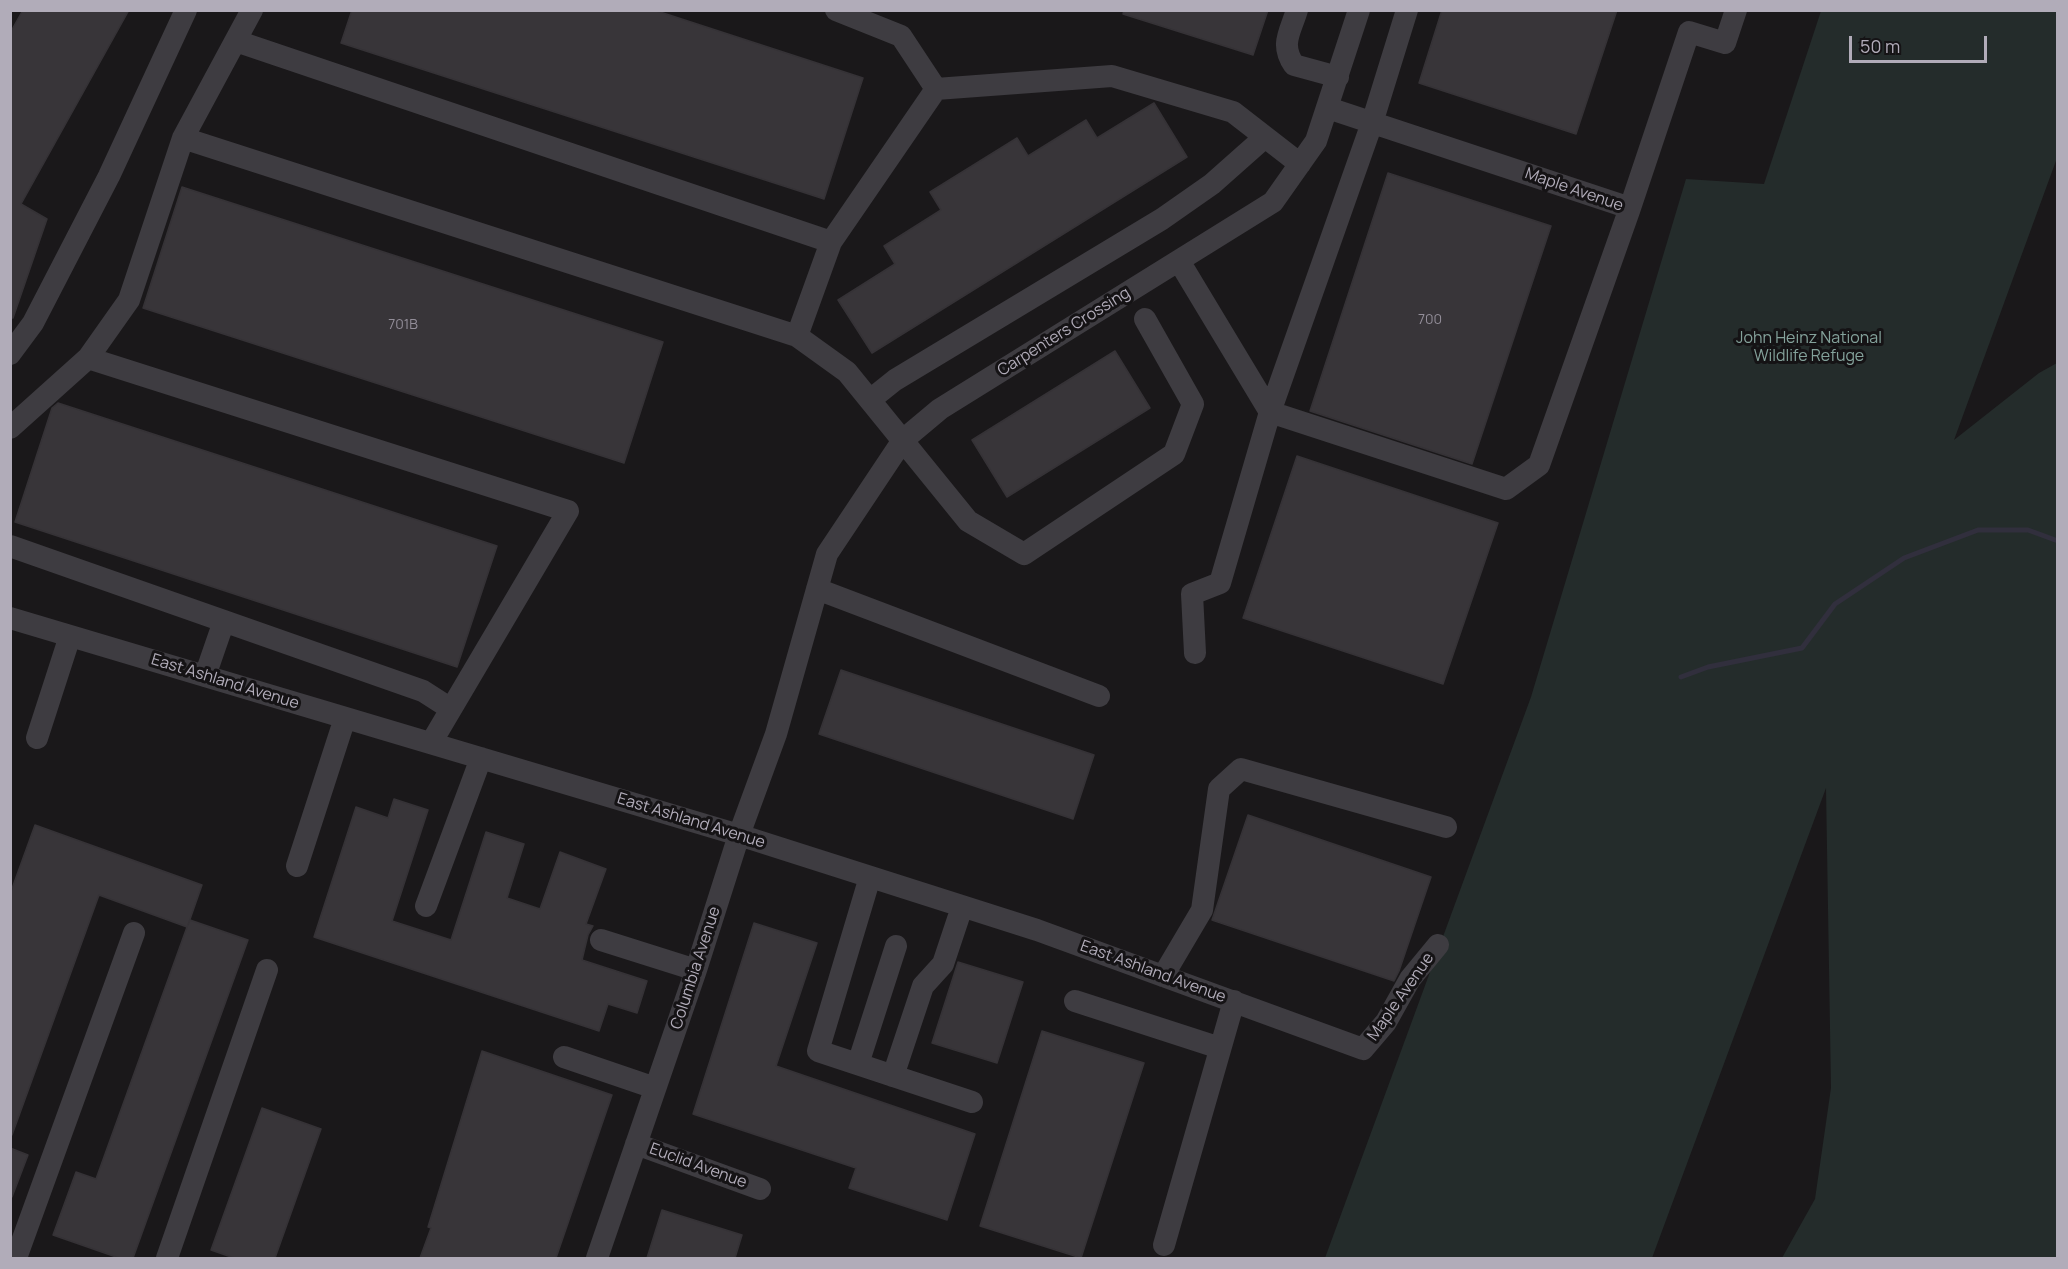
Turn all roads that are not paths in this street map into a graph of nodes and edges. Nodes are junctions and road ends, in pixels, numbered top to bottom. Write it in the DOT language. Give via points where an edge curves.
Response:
graph roads {
  1 [pos="186,10"];
  2 [pos="252,10"];
  3 [pos="836,10"];
  4 [pos="1297,10"];
  5 [pos="1359,10"];
  6 [pos="1407,10"];
  7 [pos="1736,10"];
  8 [pos="236,41"];
  9 [pos="1338,77"];
  10 [pos="936,89"];
  11 [pos="1328,108"];
  12 [pos="1372,123"];
  13 [pos="1265,137"];
  14 [pos="183,138"];
  15 [pos="1300,164"];
  16 [pos="1630,208"];
  17 [pos="831,242"];
  18 [pos="1179,261"];
  19 [pos="1145,319"];
  20 [pos="797,336"];
  21 [pos="10,354"];
  22 [pos="88,358"];
  23 [pos="870,400"];
  24 [pos="1270,412"];
  25 [pos="10,428"];
  26 [pos="903,440"];
  27 [pos="10,546"];
  28 [pos="818,589"];
  29 [pos="10,618"];
  30 [pos="224,621"];
  31 [pos="70,636"];
  32 [pos="1196,653"];
  33 [pos="205,676"];
  34 [pos="793,677"];
  35 [pos="1099,696"];
  36 [pos="451,709"];
  37 [pos="345,718"];
  38 [pos="38,738"];
  39 [pos="431,743"];
  40 [pos="481,758"];
  41 [pos="1446,827"];
  42 [pos="739,835"];
  43 [pos="297,866"];
  44 [pos="870,877"];
  45 [pos="426,906"];
  46 [pos="962,908"];
  47 [pos="134,933"];
  48 [pos="601,940"];
  49 [pos="1438,945"];
  50 [pos="896,946"];
  51 [pos="267,970"];
  52 [pos="696,970"];
  53 [pos="1163,976"];
  54 [pos="1075,1001"];
  55 [pos="1234,1001"];
  56 [pos="1220,1048"];
  57 [pos="1363,1049"];
  58 [pos="564,1057"];
  59 [pos="858,1064"];
  60 [pos="894,1076"];
  61 [pos="655,1088"];
  62 [pos="972,1102"];
  63 [pos="636,1144"];
  64 [pos="760,1189"];
  65 [pos="1164,1245"];
  66 [pos="16,1258"];
  67 [pos="167,1258"];
  68 [pos="597,1258"];
  1 -- 21 [label="street" via="109,176 33,323"];
  2 -- 8 [label="street"];
  3 -- 10 [label="street" via="901,36"];
  4 -- 9 [label="street" via="1286,46 1294,65"];
  5 -- 9 [label="street, Carpenters Crossing"];
  6 -- 12 [label="street"];
  7 -- 16 [label="street" via="1725,43 1689,32"];
  8 -- 14 [label="street"];
  8 -- 17 [label="street"];
  9 -- 11 [label="street, Carpenters Crossing"];
  10 -- 13 [label="street" via="1112,76 1233,112"];
  10 -- 17 [label="street"];
  11 -- 12 [label="street, Maple Avenue"];
  11 -- 15 [label="street, Carpenters Crossing" via="1317,141"];
  12 -- 16 [label="street, Maple Avenue"];
  12 -- 24 [label="street"];
  13 -- 15 [label="street"];
  13 -- 23 [label="street" via="1212,184 1162,219 895,380"];
  14 -- 20 [label="street"];
  14 -- 22 [label="street" via="129,300"];
  15 -- 18 [label="street, Carpenters Crossing" via="1273,202"];
  16 -- 24 [label="street, Maple Avenue" via="1539,465 1506,489"];
  17 -- 20 [label="street"];
  18 -- 24 [label="street"];
  18 -- 26 [label="street, Carpenters Crossing" via="940,409"];
  19 -- 26 [label="street" via="1193,405 1174,454 1024,554 968,521"];
  20 -- 23 [label="street" via="847,372"];
  22 -- 25 [label="street"];
  22 -- 36 [label="street" via="568,511"];
  23 -- 26 [label="street"];
  24 -- 32 [label="street" via="1220,583 1192,594"];
  26 -- 28 [label="street, Carpenters Crossing" via="827,554"];
  27 -- 30 [label="street"];
  28 -- 34 [label="street, Carpenters Crossing"];
  28 -- 35 [label="street"];
  29 -- 31 [label="street, East Ashland Avenue"];
  30 -- 33 [label="street"];
  30 -- 36 [label="street" via="423,692"];
  31 -- 33 [label="street, East Ashland Avenue"];
  31 -- 38 [label="street"];
  33 -- 37 [label="street, East Ashland Avenue"];
  34 -- 42 [label="street, Columbia Avenue"];
  36 -- 39 [label="street"];
  37 -- 39 [label="street, East Ashland Avenue"];
  37 -- 43 [label="street"];
  39 -- 40 [label="street, East Ashland Avenue"];
  40 -- 42 [label="street, East Ashland Avenue"];
  40 -- 45 [label="street"];
  41 -- 53 [label="street" via="1241,769 1219,789 1202,910"];
  42 -- 44 [label="street, East Ashland Avenue"];
  42 -- 52 [label="street, Columbia Avenue"];
  44 -- 46 [label="street, East Ashland Avenue"];
  44 -- 59 [label="street" via="818,1051"];
  46 -- 53 [label="street, East Ashland Avenue" via="1037,930"];
  46 -- 60 [label="street" via="943,964 923,986"];
  47 -- 66 [label="street"];
  48 -- 52 [label="street"];
  49 -- 57 [label="street, Maple Avenue" via="1410,979 1386,1023"];
  50 -- 59 [label="street"];
  51 -- 67 [label="street"];
  52 -- 61 [label="street, Columbia Avenue"];
  53 -- 55 [label="street, East Ashland Avenue"];
  54 -- 56 [label="street"];
  55 -- 56 [label="street"];
  55 -- 57 [label="street, East Ashland Avenue"];
  56 -- 65 [label="street"];
  58 -- 61 [label="street"];
  59 -- 60 [label="street"];
  60 -- 62 [label="street"];
  61 -- 63 [label="street, Columbia Avenue"];
  63 -- 64 [label="street, Euclid Avenue"];
  63 -- 68 [label="street, Columbia Avenue"];
}
